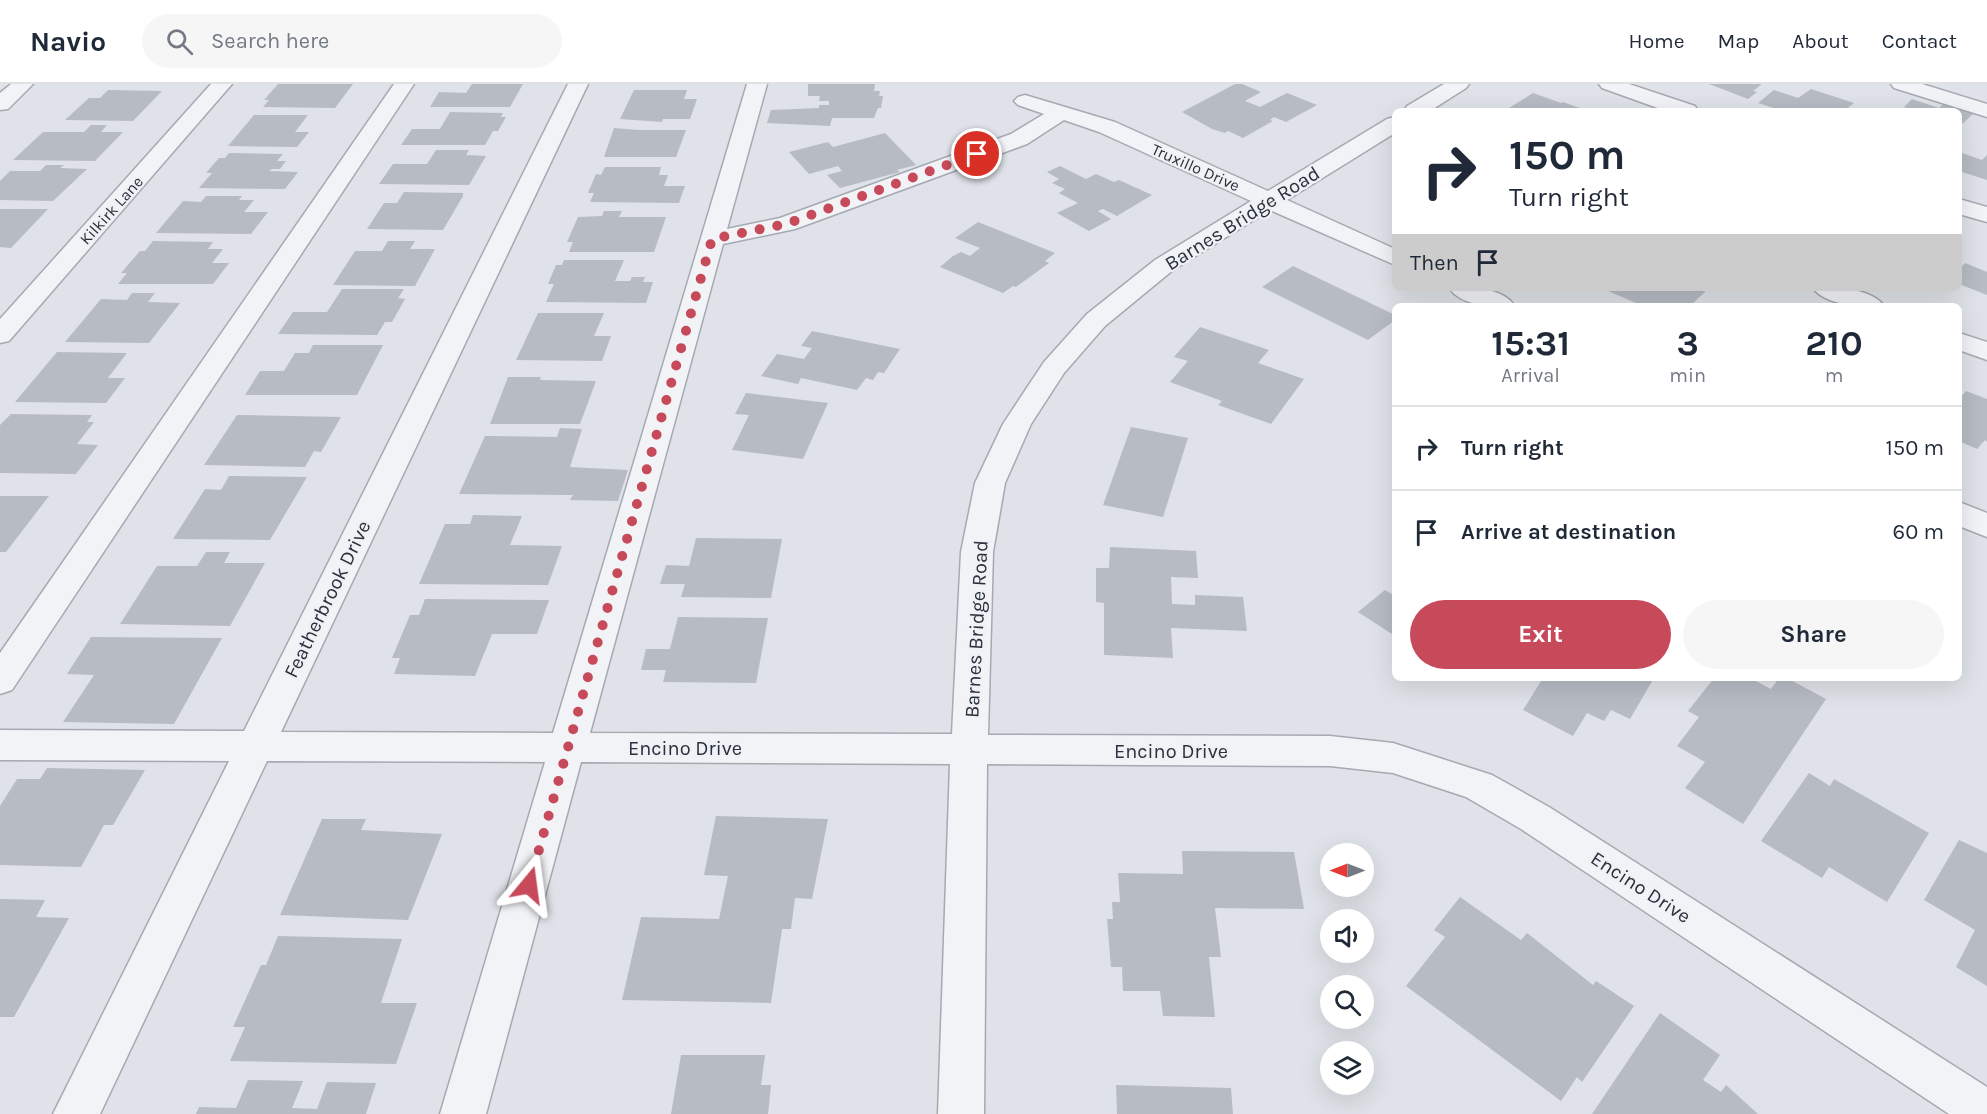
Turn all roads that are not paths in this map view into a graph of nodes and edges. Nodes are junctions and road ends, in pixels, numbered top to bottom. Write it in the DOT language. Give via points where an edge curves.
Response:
graph roads {
  1 [pos="22,84"];
  2 [pos="222,84"];
  3 [pos="404,84"];
  4 [pos="578,84"];
  5 [pos="757,84"];
  6 [pos="1459,84"];
  7 [pos="1609,84"];
  8 [pos="1901,84"];
  9 [pos="1025,101"];
  10 [pos="0,104"];
  11 [pos="1420,108"];
  12 [pos="1678,108"];
  13 [pos="1987,111"];
  14 [pos="1061,113"];
  15 [pos="1392,126"];
  16 [pos="1269,200"];
  17 [pos="1962,207"];
  18 [pos="1987,215"];
  19 [pos="712,239"];
  20 [pos="1392,257"];
  21 [pos="1469,291"];
  22 [pos="1834,291"];
  23 [pos="1495,303"];
  24 [pos="1864,303"];
  25 [pos="0,335"];
  26 [pos="1962,342"];
  27 [pos="1987,352"];
  28 [pos="1962,514"];
  29 [pos="1987,526"];
  30 [pos="0,680"];
  31 [pos="0,745"];
  32 [pos="254,747"];
  33 [pos="568,747"];
  34 [pos="969,750"];
  35 [pos="1987,1113"];
  36 [pos="76,1114"];
  37 [pos="463,1114"];
  38 [pos="962,1114"];
  1 -- 10 [label="street"];
  2 -- 25 [label="street, Kilkirk Lane"];
  3 -- 30 [label="street"];
  4 -- 32 [label="street, Featherbrook Drive"];
  5 -- 19 [label="street"];
  6 -- 11 [label="street"];
  7 -- 12 [label="street"];
  8 -- 13 [label="street"];
  9 -- 14 [label="street, Truxillo Drive"];
  14 -- 16 [label="street, Truxillo Drive" via="1107,127"];
  14 -- 19 [label="street" via="1019,139 786,224"];
  15 -- 16 [label="street, Barnes Bridge Road"];
  16 -- 20 [label="street, Truxillo Drive"];
  16 -- 34 [label="street, Barnes Bridge Road" via="1164,265 1096,320 1054,368 1017,424 990,483 977,552"];
  17 -- 18 [label="street"];
  19 -- 33 [label="street"];
  21 -- 23 [label="street"];
  22 -- 24 [label="street"];
  26 -- 27 [label="street"];
  28 -- 29 [label="street"];
  31 -- 32 [label="street, Encino Drive"];
  32 -- 33 [label="street, Encino Drive"];
  32 -- 36 [label="street, Featherbrook Drive"];
  33 -- 34 [label="street, Encino Drive"];
  33 -- 37 [label="street"];
  34 -- 35 [label="street, Encino Drive" via="1330,751 1393,758 1479,786 1545,824"];
  34 -- 38 [label="street, Barnes Bridge Road"];
}
